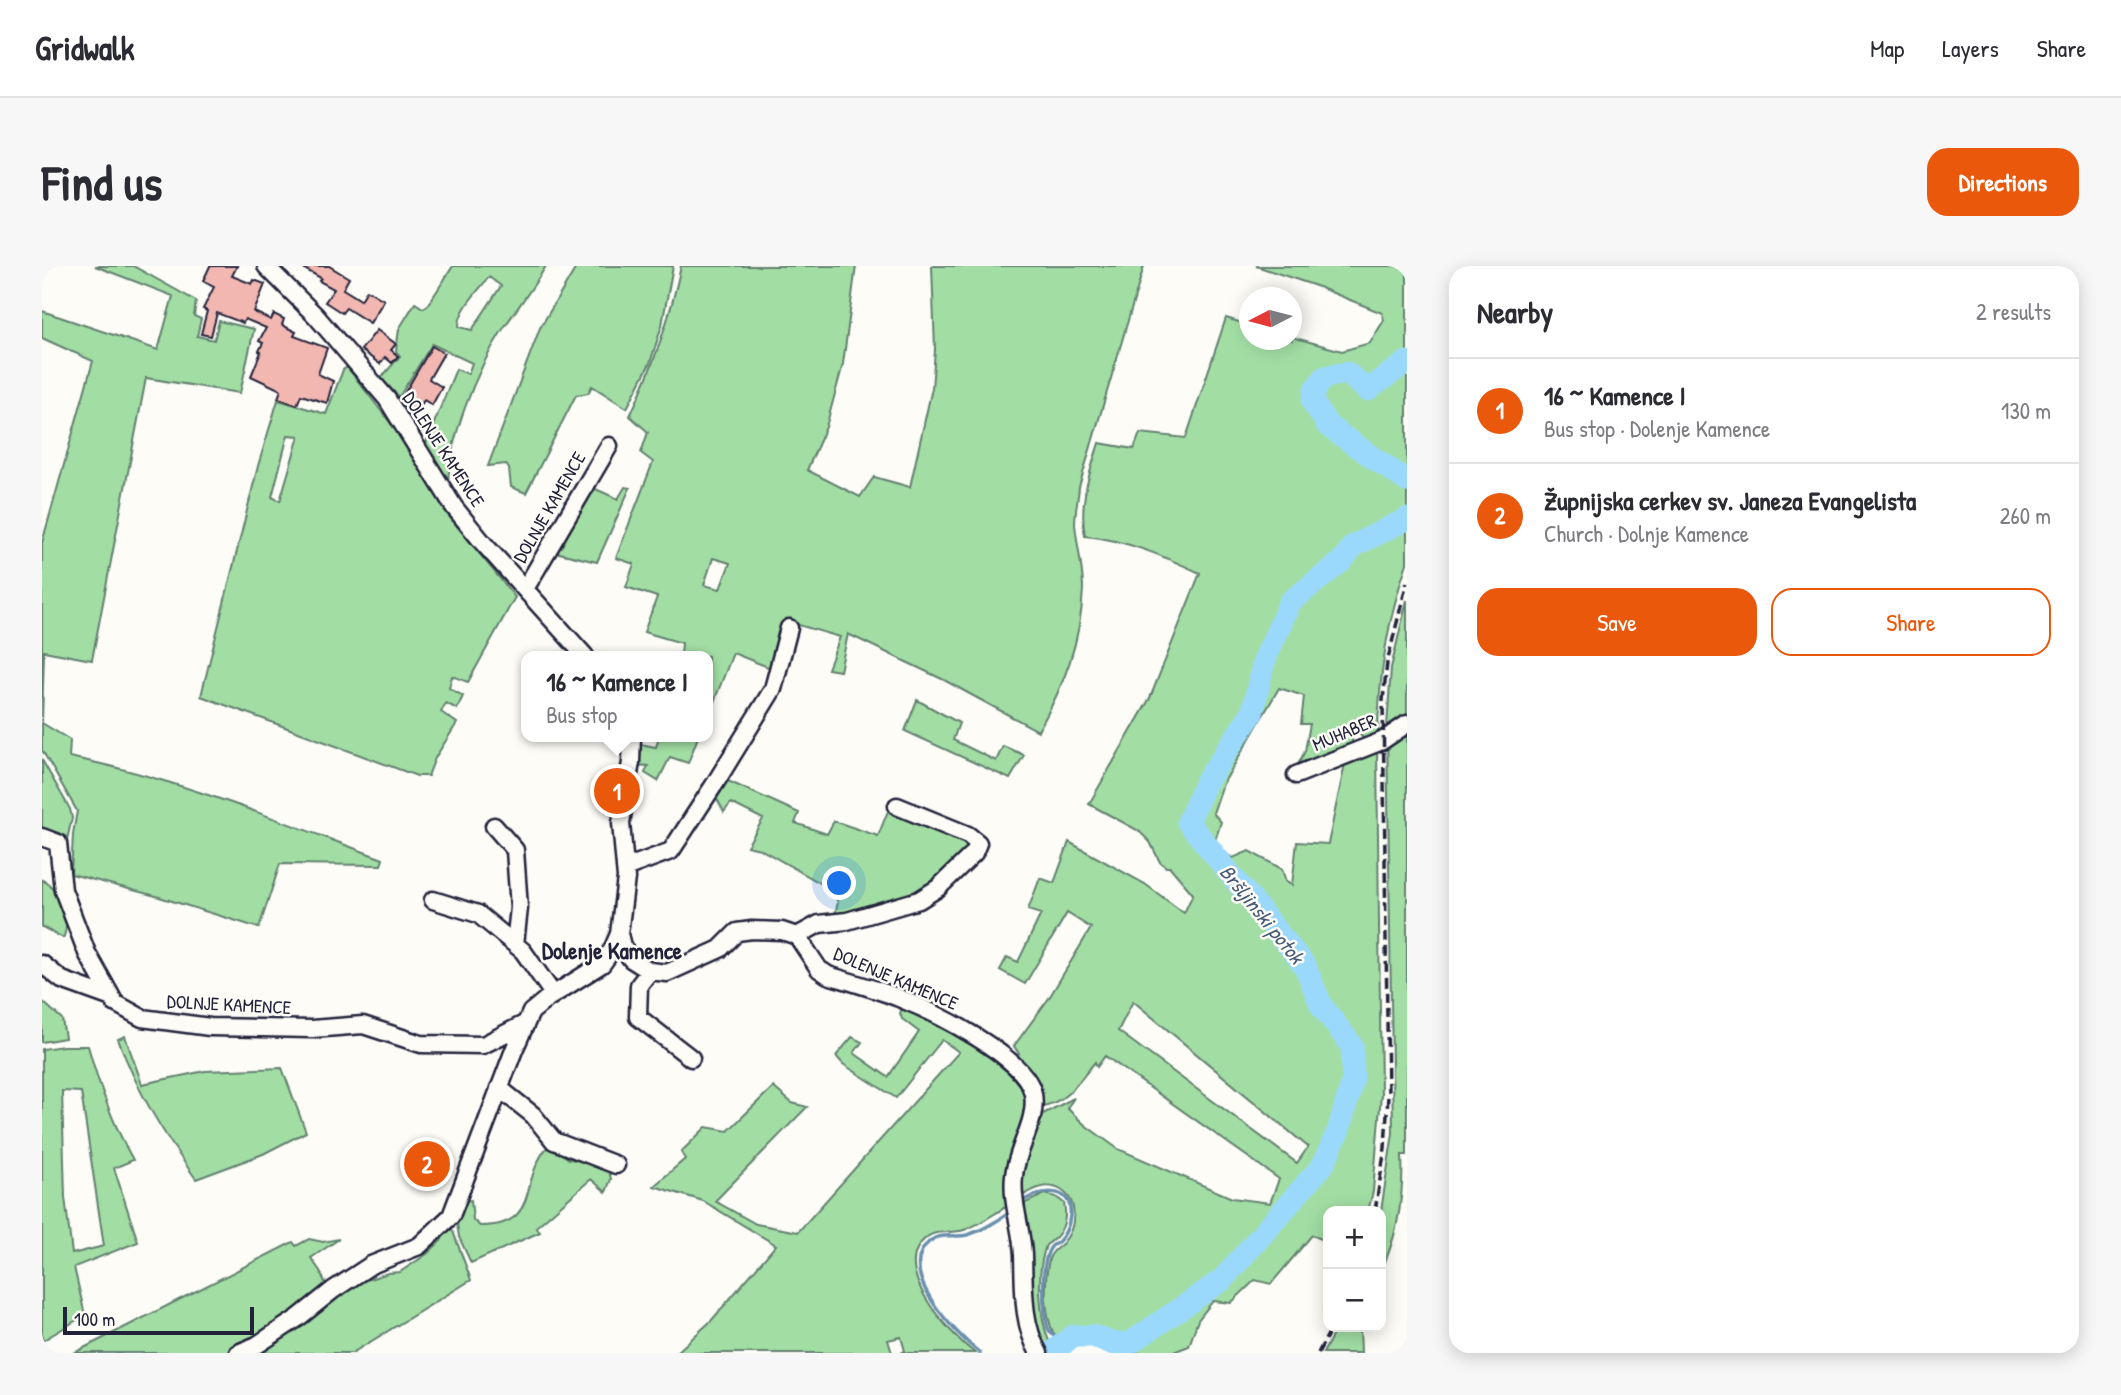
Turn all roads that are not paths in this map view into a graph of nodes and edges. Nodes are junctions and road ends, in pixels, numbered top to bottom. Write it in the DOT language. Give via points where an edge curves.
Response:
graph roads {
  1 [pos="266,266"];
  2 [pos="609,446"];
  3 [pos="525,589"];
  4 [pos="789,628"];
  5 [pos="581,651"];
  6 [pos="1407,724"];
  7 [pos="632,742"];
  8 [pos="1296,775"];
  9 [pos="897,806"];
  10 [pos="494,826"];
  11 [pos="42,837"];
  12 [pos="625,868"];
  13 [pos="433,900"];
  14 [pos="619,934"];
  15 [pos="797,936"];
  16 [pos="515,944"];
  17 [pos="631,960"];
  18 [pos="42,964"];
  19 [pos="602,964"];
  20 [pos="650,971"];
  21 [pos="553,994"];
  22 [pos="112,998"];
  23 [pos="526,1023"];
  24 [pos="691,1058"];
  25 [pos="499,1088"];
  26 [pos="615,1166"];
  27 [pos="1038,1351"];
  28 [pos="238,1353"];
  1 -- 3 [label="street, DOLENJE KAMENCE" via="387,398 454,507"];
  2 -- 3 [label="street, DOLNJE KAMENCE"];
  3 -- 5 [label="street, DOLENJE KAMENCE"];
  4 -- 12 [label="street" via="773,689 671,851"];
  6 -- 8 [label="street, MUHABER" via="1382,741"];
  7 -- 12 [label="street" via="621,824"];
  9 -- 15 [label="street" via="968,835 978,843 974,853 919,900 848,921 819,924"];
  10 -- 16 [label="street" via="515,850 519,908"];
  11 -- 22 [label="street, DOLNJE KAMENCE" via="58,843 63,890 87,953"];
  12 -- 14 [label="street"];
  13 -- 16 [label="street" via="478,914"];
  14 -- 17 [label="street"];
  14 -- 19 [label="street"];
  15 -- 20 [label="street" via="782,931 737,932 720,949 680,968 667,973"];
  15 -- 27 [label="street, DOLENJE KAMENCE" via="828,975 898,997 938,1016 998,1050 1027,1079 1034,1107 1013,1177 1026,1316"];
  16 -- 21 [label="street"];
  17 -- 19 [label="street"];
  17 -- 20 [label="street"];
  18 -- 22 [label="street" via="62,980"];
  19 -- 21 [label="street"];
  20 -- 24 [label="street" via="639,985 638,1017"];
  21 -- 23 [label="street" via="531,1012"];
  22 -- 23 [label="street, DOLNJE KAMENCE" via="142,1018 209,1027 363,1025 421,1044 482,1045"];
  23 -- 25 [label="street"];
  25 -- 26 [label="street" via="533,1115 554,1141"];
  25 -- 28 [label="street" via="451,1216 419,1246 371,1265 298,1318"];
}
